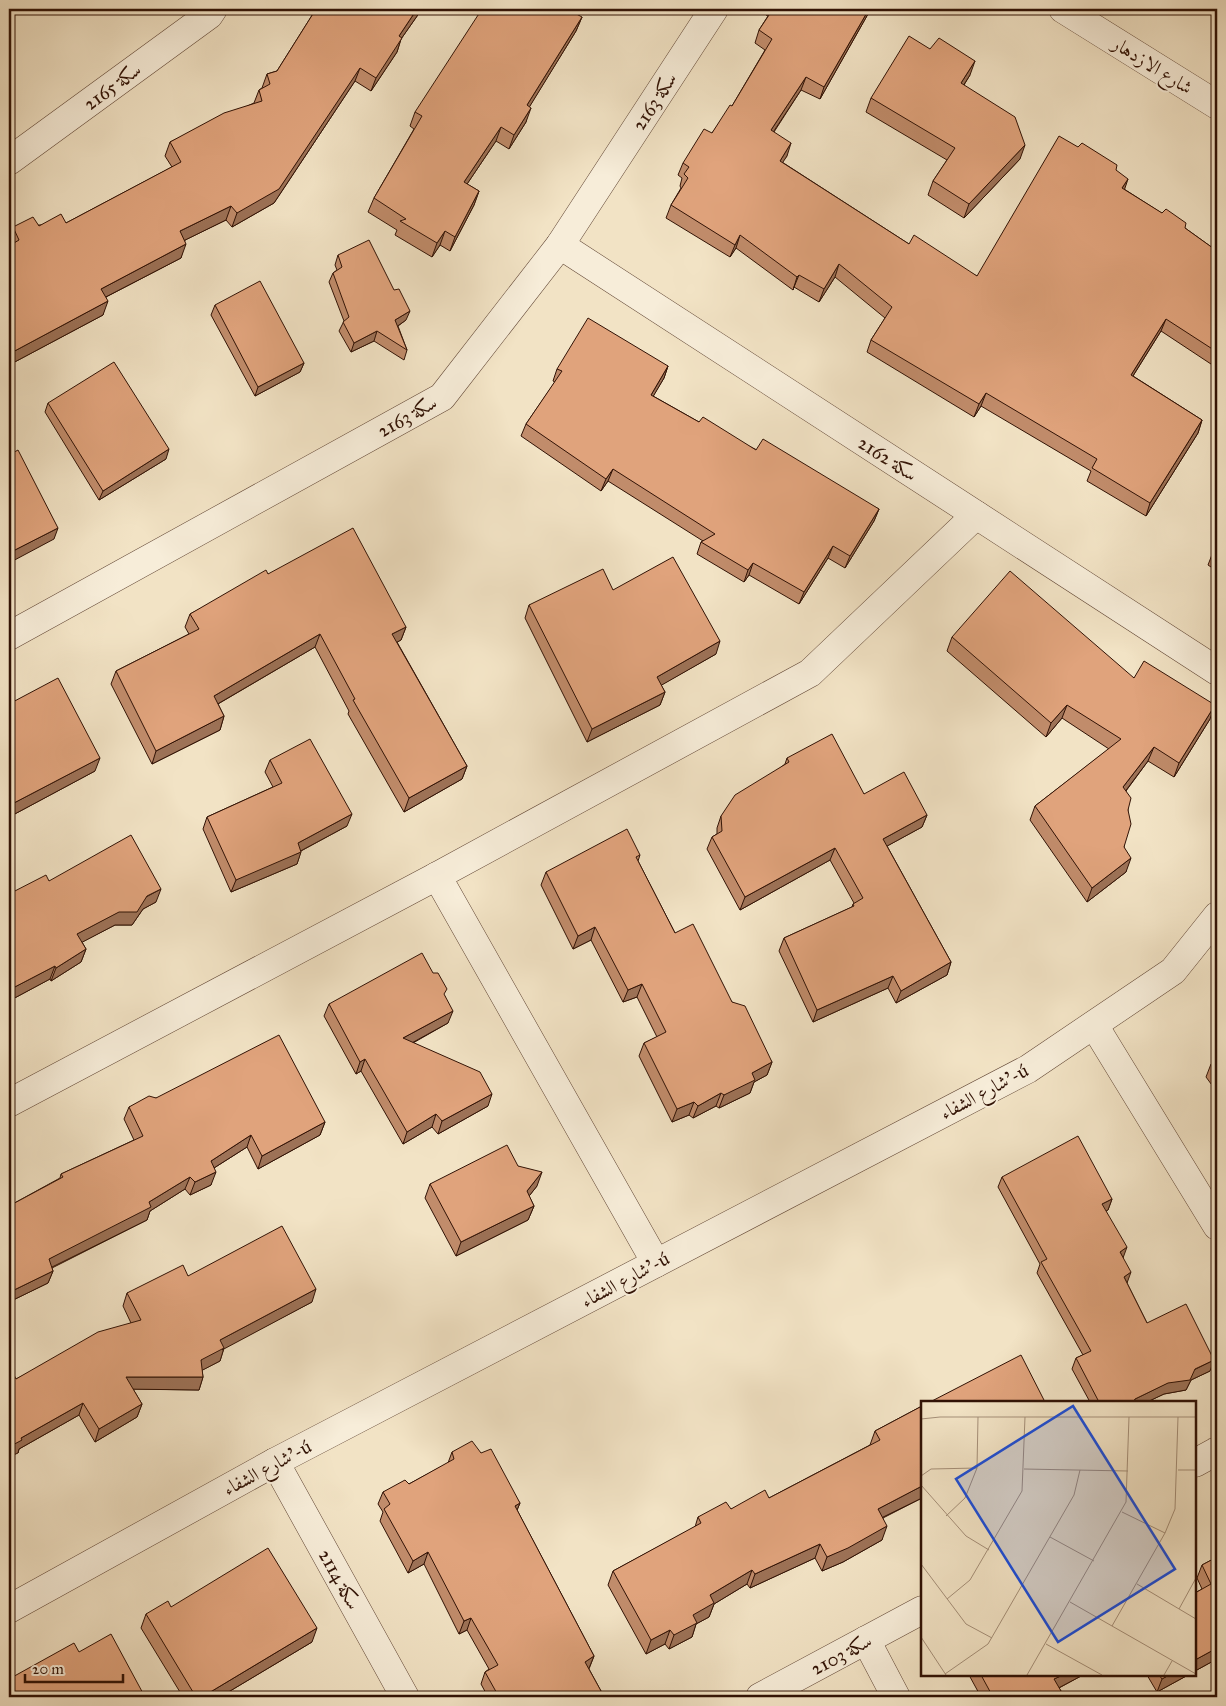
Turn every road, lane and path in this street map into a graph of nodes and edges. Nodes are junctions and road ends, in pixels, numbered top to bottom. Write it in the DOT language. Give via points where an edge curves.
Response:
graph roads {
  1 [pos="714,9"];
  2 [pos="1063,9"];
  3 [pos="207,11"];
  4 [pos="1217,105"];
  5 [pos="9,161"];
  6 [pos="560,245"];
  7 [pos="976,515"];
  8 [pos="9,636"];
  9 [pos="1217,671"];
  10 [pos="437,876"];
  11 [pos="1217,916"];
  12 [pos="1094,1025"];
  13 [pos="9,1104"];
  14 [pos="1217,1226"];
  15 [pos="656,1263"];
  16 [pos="1217,1451"];
  17 [pos="275,1462"];
  18 [pos="1196,1462"];
  19 [pos="9,1609"];
  20 [pos="921,1611"];
  21 [pos="866,1640"];
  22 [pos="405,1697"];
  23 [pos="760,1697"];
  24 [pos="896,1697"];
  1 -- 6 [label="street, سكة 2163"];
  2 -- 4 [label="street, شارع الازدهار"];
  3 -- 5 [label="street, سكة 2165"];
  6 -- 7 [label="street, سكة 2162"];
  6 -- 8 [label="street, سكة 2163" via="442,397"];
  7 -- 9 [label="street, سكة 2162"];
  7 -- 10 [label="street" via="810,674"];
  10 -- 13 [label="street"];
  10 -- 15 [label="street"];
  11 -- 12 [label="street, شارع الشفاء'-ú" via="1173,971"];
  12 -- 14 [label="street"];
  12 -- 15 [label="street, شارع الشفاء'-ú" via="1028,1069"];
  15 -- 17 [label="street, شارع الشفاء'-ú"];
  16 -- 18 [label="street"];
  17 -- 19 [label="street, شارع الشفاء'-ú"];
  17 -- 22 [label="street, سكة 2114"];
  20 -- 21 [label="street, سكة 2103"];
  21 -- 23 [label="street, سكة 2103"];
  21 -- 24 [label="street"];
}
